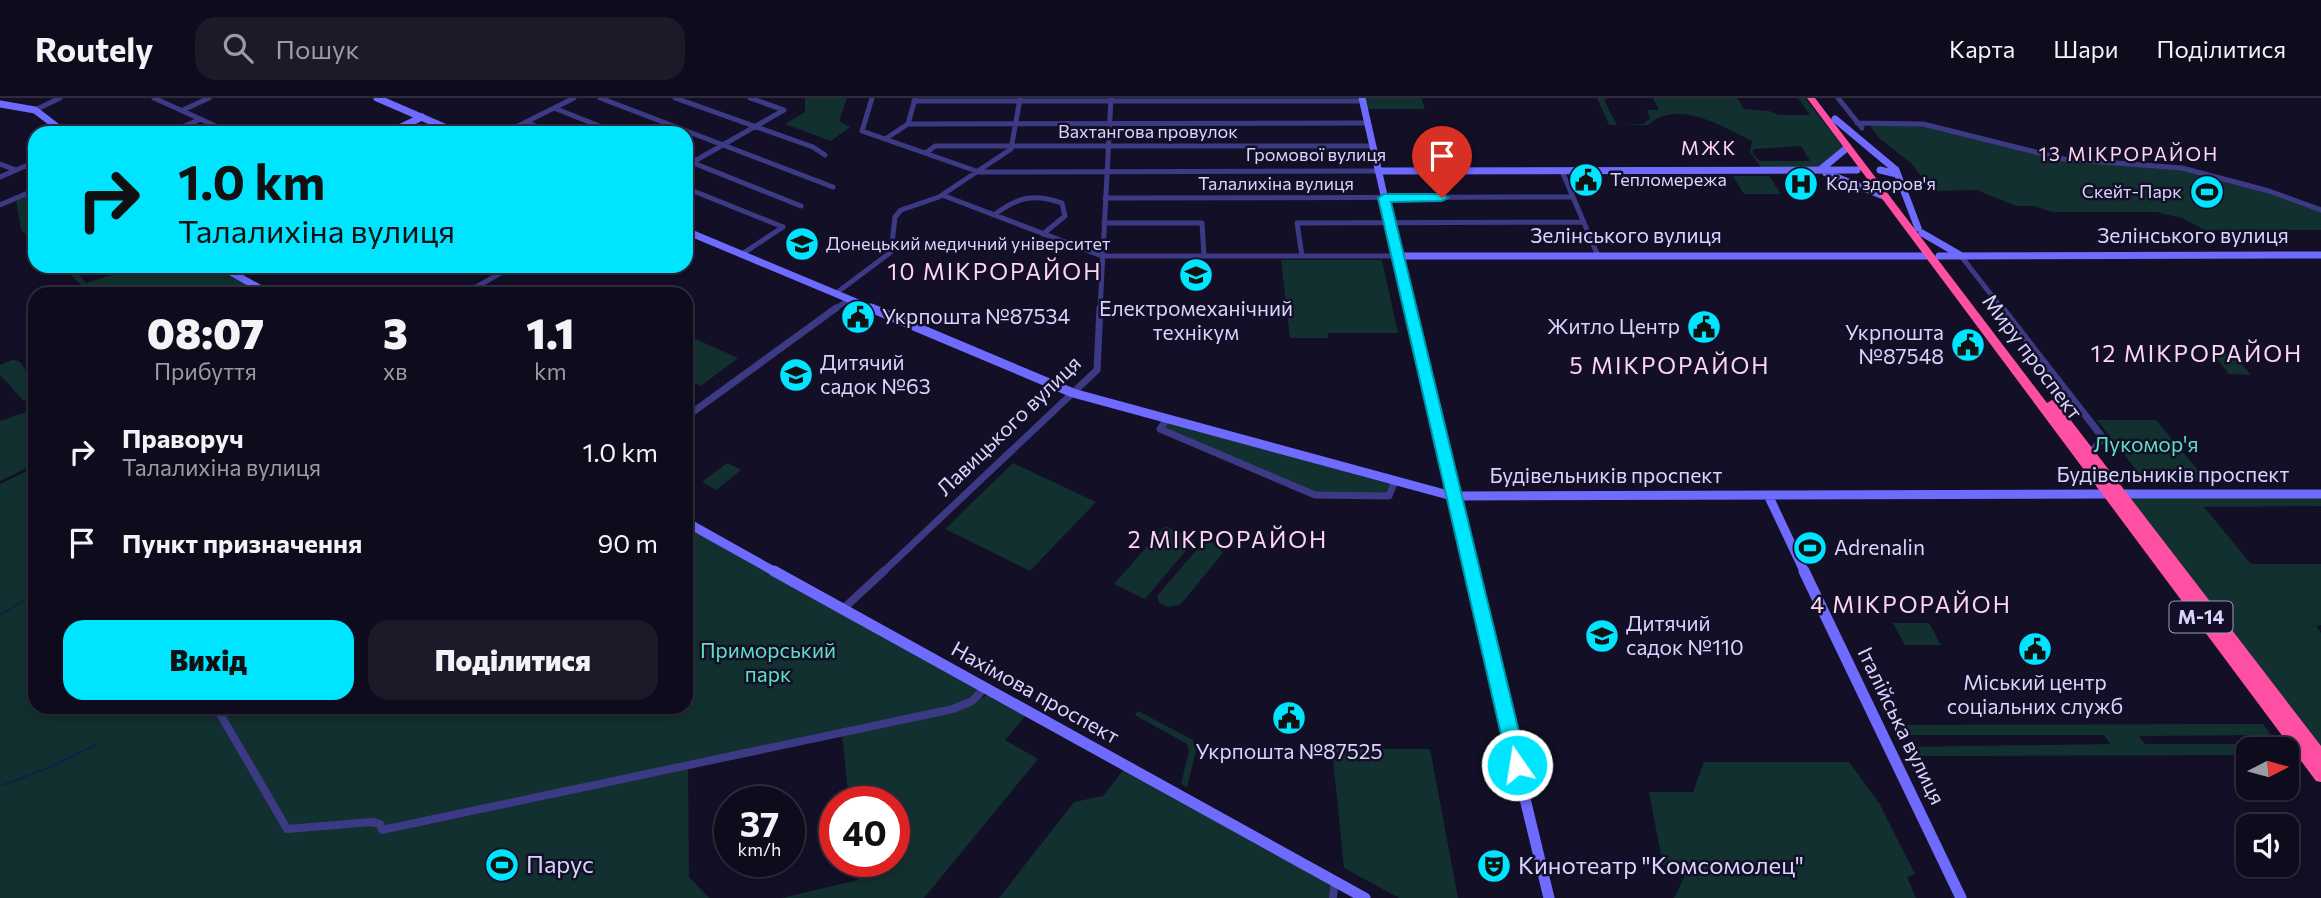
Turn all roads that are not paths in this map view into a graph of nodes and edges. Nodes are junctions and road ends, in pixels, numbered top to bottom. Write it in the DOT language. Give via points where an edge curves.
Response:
graph roads {
  1 [pos="60,98"];
  2 [pos="154,98"];
  3 [pos="209,98"];
  4 [pos="377,98"];
  5 [pos="574,98"];
  6 [pos="600,98"];
  7 [pos="675,98"];
  8 [pos="750,98"];
  9 [pos="872,98"];
  10 [pos="1811,98"];
  11 [pos="1819,98"];
  12 [pos="1838,98"];
  13 [pos="915,100"];
  14 [pos="1019,100"];
  15 [pos="1111,100"];
  16 [pos="1362,100"];
  17 [pos="0,104"];
  18 [pos="554,108"];
  19 [pos="35,110"];
  20 [pos="183,110"];
  21 [pos="422,117"];
  22 [pos="201,119"];
  23 [pos="526,122"];
  24 [pos="1367,123"];
  25 [pos="908,124"];
  26 [pos="1015,124"];
  27 [pos="1110,124"];
  28 [pos="1859,125"];
  29 [pos="56,126"];
  30 [pos="184,126"];
  31 [pos="216,126"];
  32 [pos="403,126"];
  33 [pos="442,126"];
  34 [pos="518,126"];
  35 [pos="536,126"];
  36 [pos="599,126"];
  37 [pos="673,126"];
  38 [pos="754,128"];
  39 [pos="693,134"];
  40 [pos="885,139"];
  41 [pos="1850,140"];
  42 [pos="723,145"];
  43 [pos="1012,146"];
  44 [pos="1108,146"];
  45 [pos="1373,146"];
  46 [pos="926,153"];
  47 [pos="825,155"];
  48 [pos="693,160"];
  49 [pos="0,164"];
  50 [pos="28,165"];
  51 [pos="693,165"];
  52 [pos="16,170"];
  53 [pos="1819,170"];
  54 [pos="1857,170"];
  55 [pos="1378,171"];
  56 [pos="1562,171"];
  57 [pos="979,172"];
  58 [pos="1107,172"];
  59 [pos="0,177"];
  60 [pos="832,187"];
  61 [pos="693,191"];
  62 [pos="28,193"];
  63 [pos="942,195"];
  64 [pos="1573,197"];
  65 [pos="1886,197"];
  66 [pos="1105,198"];
  67 [pos="1384,198"];
  68 [pos="0,205"];
  69 [pos="801,206"];
  70 [pos="2321,210"];
  71 [pos="994,215"];
  72 [pos="1584,222"];
  73 [pos="1104,223"];
  74 [pos="1390,223"];
  75 [pos="1920,231"];
  76 [pos="693,234"];
  77 [pos="1043,234"];
  78 [pos="742,254"];
  79 [pos="2321,255"];
  80 [pos="1102,256"];
  81 [pos="1204,256"];
  82 [pos="1301,256"];
  83 [pos="1397,256"];
  84 [pos="1598,256"];
  85 [pos="1934,256"];
  86 [pos="1961,256"];
  87 [pos="233,273"];
  88 [pos="500,273"];
  89 [pos="258,287"];
  90 [pos="476,287"];
  91 [pos="835,294"];
  92 [pos="849,299"];
  93 [pos="1073,393"];
  94 [pos="693,413"];
  95 [pos="1167,419"];
  96 [pos="2090,453"];
  97 [pos="1394,483"];
  98 [pos="2115,494"];
  99 [pos="2321,494"];
  100 [pos="1768,495"];
  101 [pos="1452,496"];
  102 [pos="693,526"];
  103 [pos="843,610"];
  104 [pos="986,687"];
  105 [pos="220,714"];
  106 [pos="2321,757"];
  107 [pos="2321,776"];
  108 [pos="1335,881"];
  109 [pos="1333,898"];
  110 [pos="1365,898"];
  111 [pos="1549,898"];
  112 [pos="1961,898"];
  1 -- 19 [label="street"];
  2 -- 20 [label="street"];
  3 -- 20 [label="street"];
  4 -- 21 [label="street"];
  5 -- 18 [label="street"];
  6 -- 37 [label="street"];
  7 -- 38 [label="street"];
  8 -- 38 [label="street" via="784,110"];
  9 -- 40 [label="street, Громової вулиця" via="862,131"];
  10 -- 41 [label="highway, Миру проспект / М-14"];
  11 -- 41 [label="highway, Миру проспект / М-14"];
  12 -- 28 [label="street"];
  13 -- 14 [label="street"];
  13 -- 25 [label="street"];
  14 -- 15 [label="street"];
  14 -- 26 [label="street"];
  15 -- 16 [label="street"];
  15 -- 27 [label="street, Лавицького вулиця"];
  16 -- 24 [label="street"];
  17 -- 19 [label="street"];
  18 -- 23 [label="street"];
  18 -- 36 [label="street"];
  19 -- 29 [label="street"];
  20 -- 22 [label="street"];
  21 -- 32 [label="street"];
  21 -- 33 [label="street"];
  22 -- 30 [label="street"];
  22 -- 31 [label="street"];
  23 -- 34 [label="street"];
  23 -- 35 [label="street"];
  24 -- 27 [label="street"];
  24 -- 45 [label="street"];
  25 -- 26 [label="street"];
  25 -- 40 [label="street"];
  26 -- 27 [label="street"];
  26 -- 43 [label="street"];
  27 -- 44 [label="street, Лавицького вулиця"];
  28 -- 41 [label="street"];
  28 -- 70 [label="street" via="1934,126 2077,161 2182,168"];
  38 -- 42 [label="street"];
  38 -- 47 [label="street"];
  39 -- 42 [label="street"];
  40 -- 46 [label="street, Громової вулиця"];
  41 -- 53 [label="street"];
  41 -- 65 [label="highway, Миру проспект / М-14"];
  41 -- 75 [label="highway, Миру проспект / М-14"];
  41 -- 75 [label="street" via="1900,177"];
  42 -- 48 [label="street"];
  42 -- 60 [label="street"];
  43 -- 44 [label="street, Вахтангова провулок"];
  43 -- 46 [label="street, Вахтангова провулок" via="935,146"];
  43 -- 57 [label="street"];
  44 -- 45 [label="street, Вахтангова провулок"];
  44 -- 58 [label="street, Лавицького вулиця"];
  45 -- 55 [label="street"];
  46 -- 57 [label="street, Громової вулиця"];
  49 -- 52 [label="street"];
  50 -- 52 [label="street"];
  51 -- 69 [label="street"];
  52 -- 59 [label="street"];
  53 -- 54 [label="street, Громової вулиця"];
  53 -- 56 [label="street, Громової вулиця"];
  53 -- 65 [label="street"];
  55 -- 56 [label="street, Громової вулиця"];
  55 -- 58 [label="street, Громової вулиця"];
  55 -- 67 [label="street"];
  56 -- 64 [label="street"];
  57 -- 58 [label="street, Громової вулиця"];
  57 -- 63 [label="street"];
  58 -- 66 [label="street, Лавицького вулиця"];
  61 -- 78 [label="street" via="783,227"];
  62 -- 68 [label="street"];
  63 -- 71 [label="street, Зелінського вулиця"];
  63 -- 91 [label="street" via="901,210 895,217 891,252"];
  64 -- 67 [label="street, Талалихіна вулиця"];
  64 -- 72 [label="street"];
  65 -- 85 [label="highway, Миру проспект / М-14"];
  66 -- 67 [label="street, Талалихіна вулиця"];
  66 -- 73 [label="street, Лавицького вулиця"];
  67 -- 74 [label="street"];
  71 -- 77 [label="street, Зелінського вулиця"];
  71 -- 77 [label="street" via="1018,197 1038,195 1062,204 1065,216"];
  72 -- 74 [label="street"];
  72 -- 84 [label="street"];
  73 -- 80 [label="street, Лавицького вулиця"];
  73 -- 81 [label="street" via="1202,223"];
  74 -- 82 [label="street" via="1297,223"];
  74 -- 83 [label="street"];
  75 -- 85 [label="highway, Миру проспект / М-14"];
  75 -- 86 [label="street"];
  76 -- 78 [label="street, Будівельників проспект"];
  77 -- 80 [label="street, Зелінського вулиця"];
  78 -- 91 [label="street, Будівельників проспект"];
  79 -- 86 [label="street, Зелінського вулиця"];
  80 -- 81 [label="street, Зелінського вулиця"];
  80 -- 93 [label="street, Лавицького вулиця" via="1097,370"];
  81 -- 82 [label="street, Зелінського вулиця"];
  82 -- 83 [label="street, Зелінського вулиця"];
  83 -- 84 [label="street, Зелінського вулиця"];
  83 -- 101 [label="street"];
  84 -- 85 [label="street, Зелінського вулиця"];
  85 -- 86 [label="street, Зелінського вулиця"];
  85 -- 96 [label="highway, Миру проспект / М-14"];
  85 -- 98 [label="highway, Миру проспект / М-14"];
  86 -- 96 [label="street" via="2103,438"];
  87 -- 89 [label="street"];
  88 -- 90 [label="street"];
  91 -- 92 [label="street, Будівельників проспект"];
  92 -- 93 [label="street, Будівельників проспект"];
  92 -- 94 [label="street"];
  93 -- 95 [label="street, Будівельників проспект"];
  93 -- 103 [label="street, Лавицького вулиця"];
  95 -- 97 [label="street, Будівельників проспект"];
  95 -- 97 [label="street" via="1160,429 1315,495 1389,496"];
  96 -- 98 [label="highway, Миру проспект / М-14"];
  97 -- 101 [label="street, Будівельників проспект"];
  98 -- 99 [label="street, Будівельників проспект"];
  98 -- 100 [label="street, Будівельників проспект"];
  98 -- 106 [label="highway, Миру проспект / М-14"];
  98 -- 107 [label="highway, Миру проспект / М-14"];
  100 -- 101 [label="street, Будівельників проспект"];
  100 -- 112 [label="street, Італійська вулиця"];
  101 -- 111 [label="street"];
  102 -- 103 [label="street, Нахімова проспект"];
  103 -- 104 [label="street, Нахімова проспект"];
  104 -- 105 [label="street" via="972,701 953,709 382,830 375,822 287,829"];
  104 -- 108 [label="street, Нахімова проспект"];
  108 -- 109 [label="street"];
  108 -- 110 [label="street, Нахімова проспект"];
}
